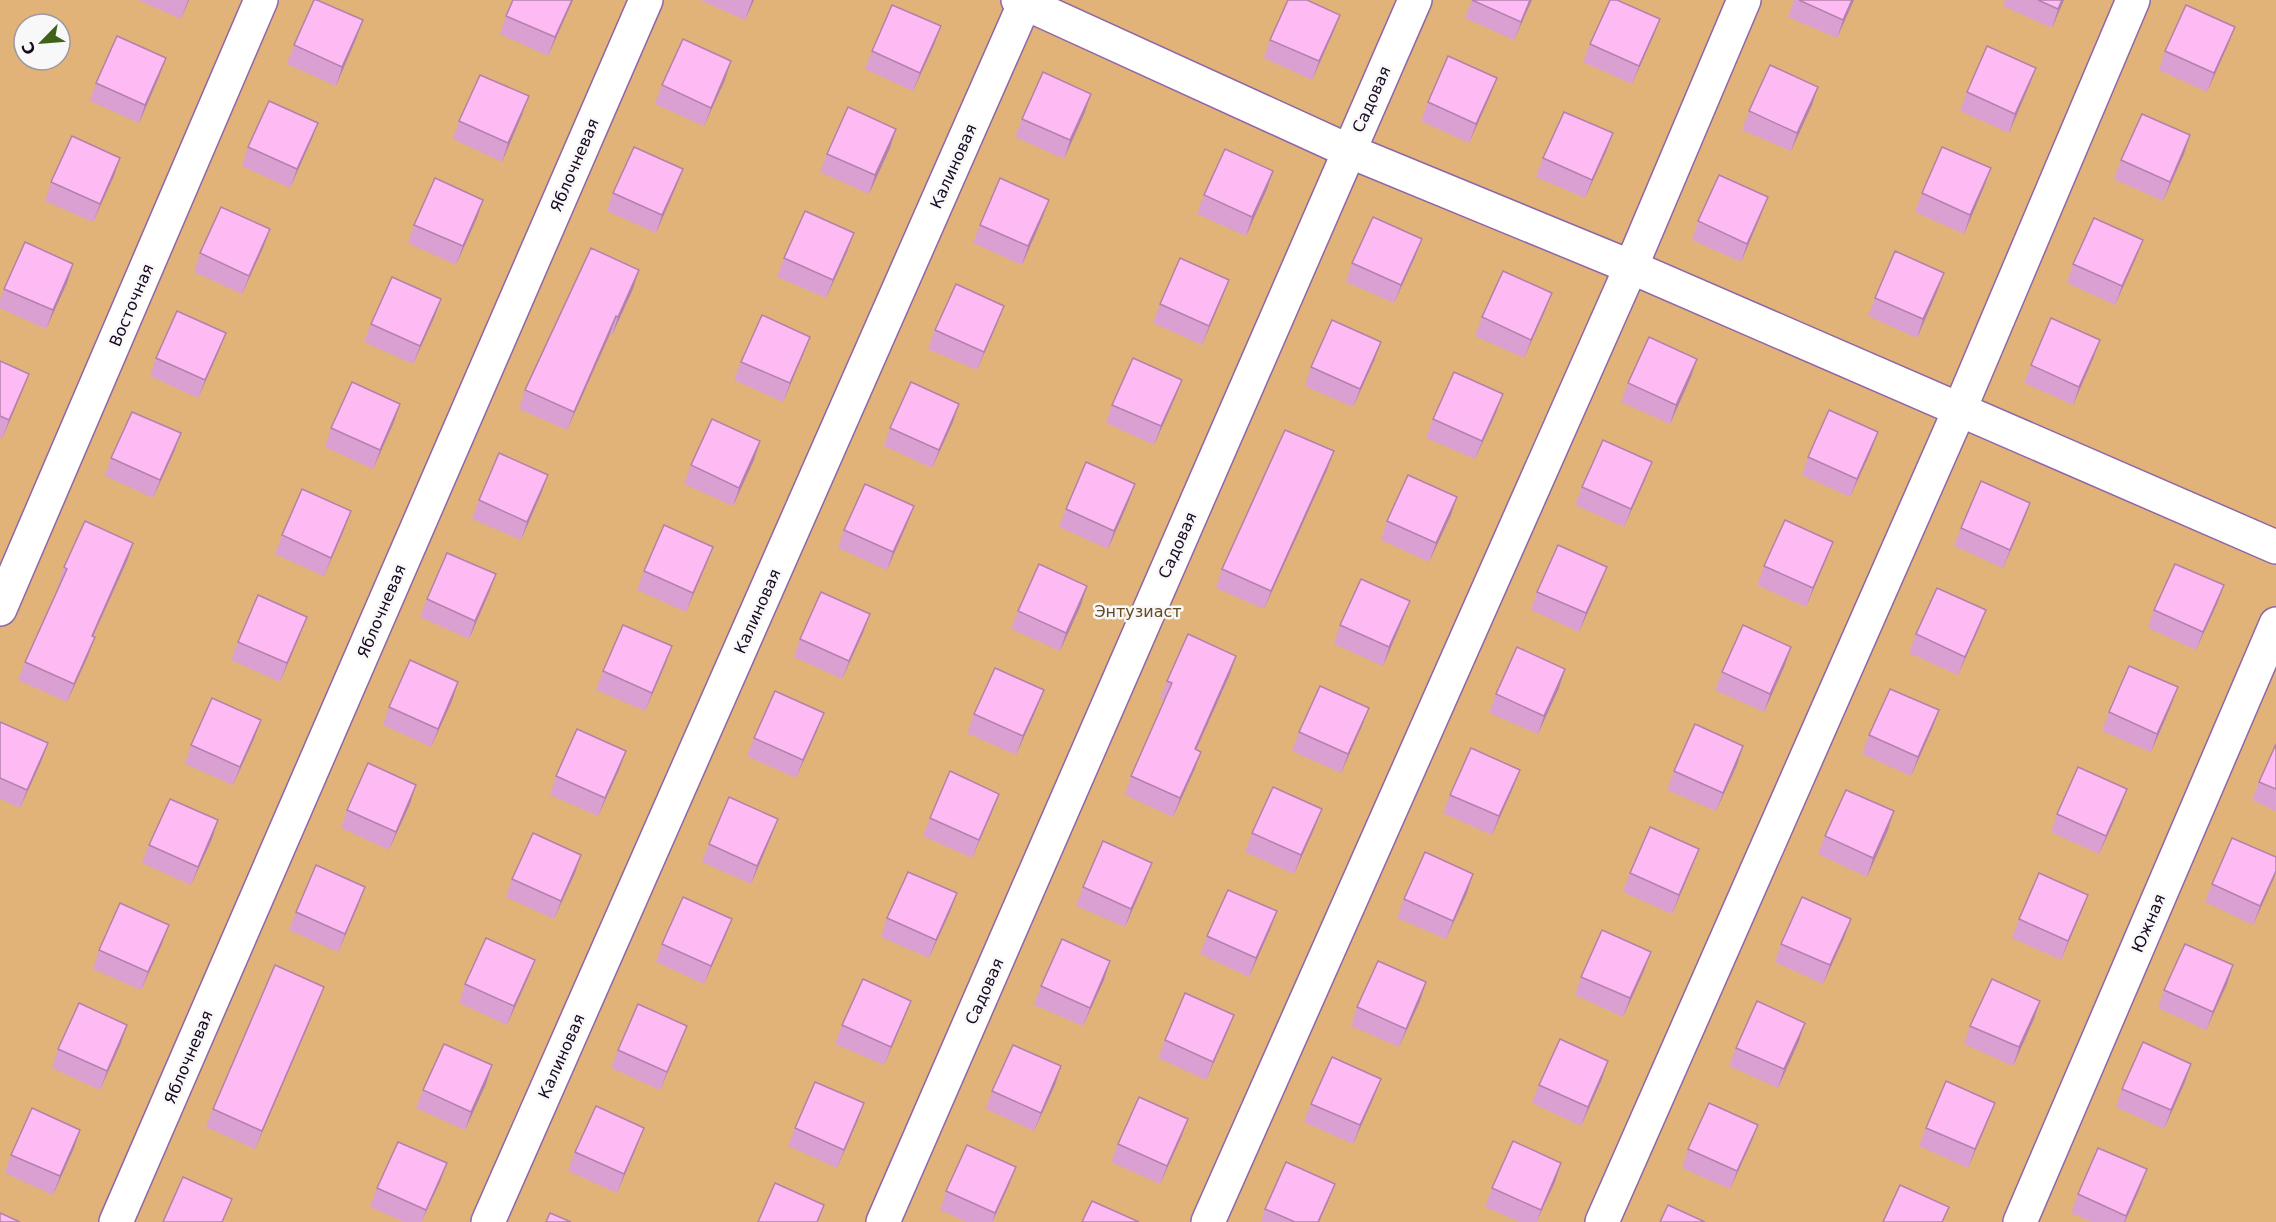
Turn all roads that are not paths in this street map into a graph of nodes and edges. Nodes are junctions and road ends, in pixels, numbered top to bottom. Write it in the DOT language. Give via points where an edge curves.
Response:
graph roads {
  1 [pos="261,0"];
  2 [pos="646,0"];
  3 [pos="1415,0"];
  4 [pos="1744,0"];
  5 [pos="2133,0"];
  6 [pos="1023,1"];
  7 [pos="1348,152"];
  8 [pos="1631,267"];
  9 [pos="1959,411"];
  10 [pos="2276,547"];
  11 [pos="0,609"];
  12 [pos="2276,624"];
  13 [pos="116,1222"];
  14 [pos="488,1222"];
  15 [pos="883,1222"];
  16 [pos="1208,1222"];
  17 [pos="1602,1222"];
  18 [pos="2020,1222"];
  1 -- 11 [label="street, Восточная"];
  2 -- 13 [label="street, Яблочневая"];
  3 -- 7 [label="street, Садовая"];
  4 -- 8 [label="street"];
  5 -- 9 [label="street"];
  6 -- 7 [label="street"];
  6 -- 14 [label="street, Калиновая"];
  7 -- 8 [label="street"];
  7 -- 15 [label="street, Садовая"];
  8 -- 9 [label="street"];
  8 -- 16 [label="street"];
  9 -- 10 [label="street"];
  9 -- 17 [label="street"];
  12 -- 18 [label="street, Южная"];
}
